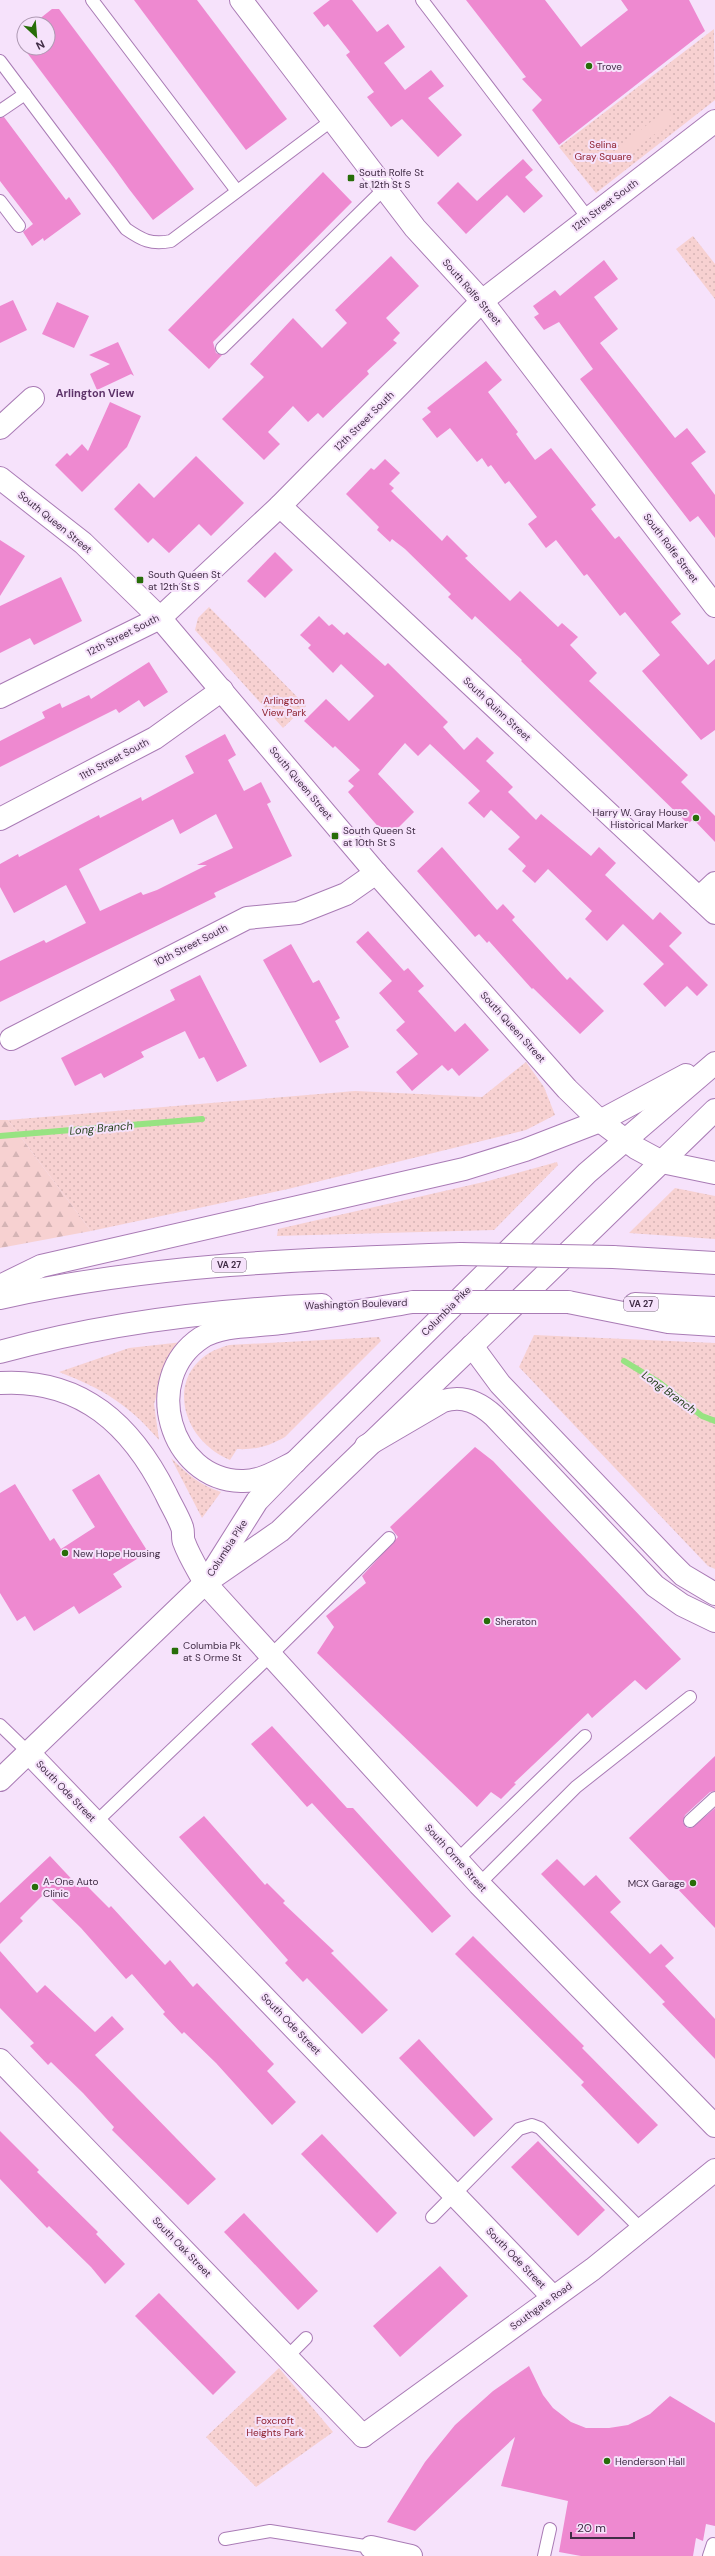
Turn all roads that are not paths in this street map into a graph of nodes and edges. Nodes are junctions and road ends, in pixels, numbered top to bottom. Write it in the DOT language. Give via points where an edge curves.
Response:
graph roads {
  1 [pos="92,0"];
  2 [pos="241,0"];
  3 [pos="422,0"];
  4 [pos="0,61"];
  5 [pos="25,94"];
  6 [pos="0,111"];
  7 [pos="331,121"];
  8 [pos="715,121"];
  9 [pos="384,189"];
  10 [pos="237,191"];
  11 [pos="0,201"];
  12 [pos="588,218"];
  13 [pos="19,226"];
  14 [pos="482,301"];
  15 [pos="222,348"];
  16 [pos="33,398"];
  17 [pos="0,428"];
  18 [pos="0,478"];
  19 [pos="280,506"];
  20 [pos="715,606"];
  21 [pos="160,618"];
  22 [pos="222,690"];
  23 [pos="0,697"];
  24 [pos="0,818"];
  25 [pos="376,872"];
  26 [pos="715,883"];
  27 [pos="699,898"];
  28 [pos="715,913"];
  29 [pos="11,1039"];
  30 [pos="715,1057"];
  31 [pos="715,1063"];
  32 [pos="715,1110"];
  33 [pos="600,1121"];
  34 [pos="624,1141"];
  35 [pos="662,1162"];
  36 [pos="715,1173"];
  37 [pos="715,1263"];
  38 [pos="0,1286"];
  39 [pos="0,1298"];
  40 [pos="413,1302"];
  41 [pos="568,1302"];
  42 [pos="715,1308"];
  43 [pos="715,1325"];
  44 [pos="472,1346"];
  45 [pos="0,1352"];
  46 [pos="0,1383"];
  47 [pos="366,1446"];
  48 [pos="295,1462"];
  49 [pos="388,1538"];
  50 [pos="205,1583"];
  51 [pos="715,1594"];
  52 [pos="715,1621"];
  53 [pos="271,1655"];
  54 [pos="690,1697"];
  55 [pos="0,1725"];
  56 [pos="585,1736"];
  57 [pos="28,1752"];
  58 [pos="0,1780"];
  59 [pos="715,1798"];
  60 [pos="690,1821"];
  61 [pos="96,1822"];
  62 [pos="457,1860"];
  63 [pos="479,1884"];
  64 [pos="0,2060"];
  65 [pos="715,2126"];
  66 [pos="715,2170"];
  67 [pos="455,2195"];
  68 [pos="432,2217"];
  69 [pos="642,2229"];
  70 [pos="553,2297"];
  71 [pos="306,2338"];
  72 [pos="288,2356"];
  73 [pos="363,2436"];
  74 [pos="550,2529"];
  75 [pos="225,2539"];
  76 [pos="712,2544"];
  77 [pos="371,2547"];
  78 [pos="411,2556"];
  79 [pos="544,2556"];
  80 [pos="709,2556"];
  1 -- 10 [label="lane"];
  2 -- 7 [label="main road, South Rolfe Street"];
  3 -- 12 [label="lane"];
  4 -- 5 [label="lane"];
  5 -- 6 [label="lane"];
  5 -- 10 [label="lane" via="126,228 143,241 158,244 172,241"];
  7 -- 9 [label="main road, South Rolfe Street"];
  7 -- 10 [label="lane"];
  8 -- 12 [label="main road, 12th Street South"];
  9 -- 14 [label="main road, South Rolfe Street" via="415,228"];
  9 -- 15 [label="lane"];
  11 -- 13 [label="lane"];
  12 -- 14 [label="main road, 12th Street South"];
  14 -- 19 [label="main road, 12th Street South"];
  14 -- 20 [label="main road, South Rolfe Street"];
  16 -- 17 [label="main road"];
  18 -- 21 [label="main road, South Queen Street" via="83,543"];
  19 -- 21 [label="main road, 12th Street South"];
  19 -- 27 [label="main road, South Quinn Street"];
  21 -- 22 [label="main road, South Queen Street"];
  21 -- 23 [label="main road, 12th Street South"];
  22 -- 24 [label="main road, 11th Street South" via="154,738"];
  22 -- 25 [label="main road, South Queen Street"];
  25 -- 29 [label="main road, 10th Street South" via="346,894 298,913 247,918"];
  25 -- 33 [label="main road, South Queen Street" via="567,1088"];
  26 -- 27 [label="main road"];
  27 -- 28 [label="main road, South Quinn Street"];
  30 -- 33 [label="main road" via="641,1101"];
  31 -- 34 [label="main road, Columbia Pike"];
  32 -- 35 [label="main road, Columbia Pike"];
  33 -- 34 [label="main road, South Queen Street"];
  33 -- 38 [label="main road" via="525,1150 464,1169 41,1266"];
  34 -- 35 [label="main road, South Queen Street"];
  34 -- 48 [label="main road, Columbia Pike" via="581,1178"];
  35 -- 36 [label="main road, South Queen Street"];
  35 -- 44 [label="main road, Columbia Pike"];
  37 -- 39 [label="main road, VA 27, bridge" via="613,1257 461,1254 314,1260 208,1267 84,1282"];
  40 -- 41 [label="main road, Washington Boulevard / VA 27, bridge"];
  40 -- 45 [label="main road, Washington Boulevard / VA 27" via="276,1307 198,1315 85,1333"];
  40 -- 48 [label="main road" via="281,1324 221,1331 201,1338 185,1355 172,1378 168,1401 170,1423 178,1444 192,1461 210,1474 242,1481 268,1475"];
  41 -- 42 [label="main road, Washington Boulevard / VA 27"];
  41 -- 43 [label="main road" via="668,1322"];
  44 -- 47 [label="main road, Columbia Pike"];
  44 -- 51 [label="main road" via="500,1384 665,1557 683,1575"];
  46 -- 50 [label="main road, South Orme Street" via="26,1383 63,1391 93,1405 124,1429 156,1475 183,1528 184,1541"];
  47 -- 50 [label="main road, Columbia Pike" via="280,1531"];
  47 -- 52 [label="main road" via="443,1400 457,1398 480,1404 655,1586 682,1605"];
  48 -- 50 [label="main road, Columbia Pike" via="257,1501"];
  49 -- 53 [label="lane"];
  50 -- 53 [label="main road, South Orme Street"];
  50 -- 57 [label="main road, Columbia Pike"];
  53 -- 61 [label="lane"];
  53 -- 62 [label="main road, South Orme Street"];
  54 -- 63 [label="lane" via="576,1787"];
  55 -- 57 [label="lane"];
  56 -- 62 [label="lane"];
  57 -- 58 [label="main road, Columbia Pike"];
  57 -- 61 [label="main road, South Ode Street"];
  59 -- 60 [label="lane"];
  61 -- 67 [label="main road, South Ode Street"];
  62 -- 63 [label="main road, South Orme Street"];
  63 -- 65 [label="main road, South Orme Street"];
  64 -- 72 [label="main road, South Oak Street"];
  66 -- 69 [label="main road, Southgate Road"];
  67 -- 68 [label="lane"];
  67 -- 69 [label="lane" via="520,2129 532,2125 540,2128"];
  67 -- 70 [label="main road, South Ode Street"];
  69 -- 70 [label="main road, Southgate Road"];
  70 -- 73 [label="main road, Southgate Road"];
  71 -- 72 [label="lane"];
  72 -- 73 [label="main road, South Oak Street"];
  74 -- 79 [label="lane"];
  75 -- 77 [label="lane" via="270,2531"];
  76 -- 80 [label="lane"];
  77 -- 78 [label="main road"];
}
